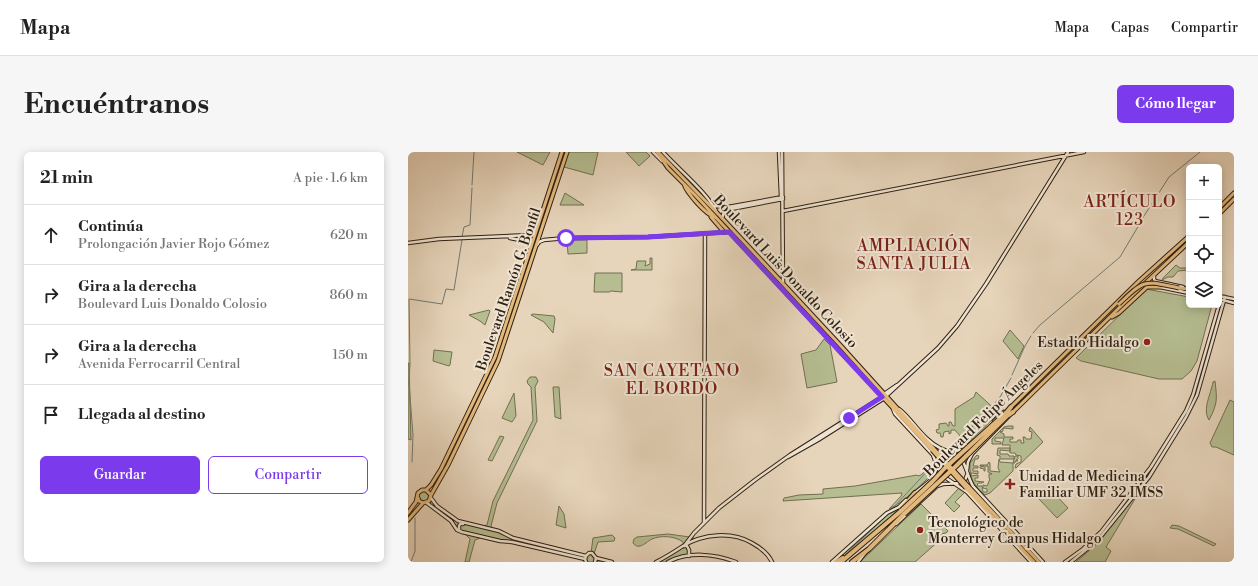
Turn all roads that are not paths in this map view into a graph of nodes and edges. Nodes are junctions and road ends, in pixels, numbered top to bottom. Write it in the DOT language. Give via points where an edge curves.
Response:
graph roads {
  1 [pos="562,152"];
  2 [pos="566,152"];
  3 [pos="653,152"];
  4 [pos="663,152"];
  5 [pos="781,152"];
  6 [pos="1068,152"];
  7 [pos="1084,152"];
  8 [pos="658,153"];
  9 [pos="1066,155"];
  10 [pos="663,161"];
  11 [pos="555,175"];
  12 [pos="558,177"];
  13 [pos="553,181"];
  14 [pos="683,182"];
  15 [pos="1234,193"];
  16 [pos="552,195"];
  17 [pos="782,199"];
  18 [pos="1234,199"];
  19 [pos="1222,205"];
  20 [pos="714,206"];
  21 [pos="783,211"];
  22 [pos="1222,211"];
  23 [pos="718,213"];
  24 [pos="710,216"];
  25 [pos="715,217"];
  26 [pos="722,218"];
  27 [pos="544,220"];
  28 [pos="537,228"];
  29 [pos="724,232"];
  30 [pos="729,232"];
  31 [pos="704,233"];
  32 [pos="508,237"];
  33 [pos="1186,239"];
  34 [pos="546,240"];
  35 [pos="408,243"];
  36 [pos="1186,245"];
  37 [pos="531,249"];
  38 [pos="533,255"];
  39 [pos="1153,268"];
  40 [pos="1154,275"];
  41 [pos="1149,280"];
  42 [pos="1158,282"];
  43 [pos="783,284"];
  44 [pos="1160,287"];
  45 [pos="1186,288"];
  46 [pos="1177,289"];
  47 [pos="1186,289"];
  48 [pos="1186,292"];
  49 [pos="1224,299"];
  50 [pos="1234,299"];
  51 [pos="1234,303"];
  52 [pos="1217,308"];
  53 [pos="1218,308"];
  54 [pos="1106,314"];
  55 [pos="1218,318"];
  56 [pos="1108,319"];
  57 [pos="1212,329"];
  58 [pos="1210,350"];
  59 [pos="1039,379"];
  60 [pos="1042,383"];
  61 [pos="884,397"];
  62 [pos="1011,407"];
  63 [pos="894,408"];
  64 [pos="1013,412"];
  65 [pos="1007,414"];
  66 [pos="936,446"];
  67 [pos="964,449"];
  68 [pos="930,451"];
  69 [pos="949,451"];
  70 [pos="972,454"];
  71 [pos="936,460"];
  72 [pos="937,466"];
  73 [pos="967,472"];
  74 [pos="931,479"];
  75 [pos="954,484"];
  76 [pos="937,486"];
  77 [pos="973,486"];
  78 [pos="426,490"];
  79 [pos="967,492"];
  80 [pos="915,493"];
  81 [pos="431,497"];
  82 [pos="418,498"];
  83 [pos="423,503"];
  84 [pos="427,503"];
  85 [pos="902,512"];
  86 [pos="408,513"];
  87 [pos="408,520"];
  88 [pos="891,520"];
  89 [pos="704,522"];
  90 [pos="466,524"];
  91 [pos="1004,525"];
  92 [pos="891,527"];
  93 [pos="460,531"];
  94 [pos="1003,532"];
  95 [pos="504,534"];
  96 [pos="692,535"];
  97 [pos="1014,537"];
  98 [pos="697,540"];
  99 [pos="503,541"];
  100 [pos="684,546"];
  101 [pos="856,549"];
  102 [pos="869,549"];
  103 [pos="586,556"];
  104 [pos="689,556"];
  105 [pos="596,558"];
  106 [pos="586,561"];
  107 [pos="596,562"];
  108 [pos="612,562"];
  109 [pos="656,562"];
  110 [pos="668,562"];
  111 [pos="736,562"];
  112 [pos="772,562"];
  113 [pos="832,562"];
  114 [pos="836,562"];
  115 [pos="841,562"];
  116 [pos="852,562"];
  117 [pos="858,562"];
  118 [pos="1033,562"];
  119 [pos="1038,562"];
  120 [pos="1043,562"];
  121 [pos="1065,562"];
  122 [pos="1071,562"];
  1 -- 11 [label="main road, Boulevard Ramón G. Bonfil"];
  2 -- 12 [label="main road, Boulevard Ramón G. Bonfil"];
  2 -- 12 [label="main road"];
  3 -- 10 [label="street"];
  4 -- 20 [label="street"];
  5 -- 17 [label="street"];
  6 -- 9 [label="street"];
  7 -- 9 [label="street"];
  8 -- 10 [label="main road, Boulevard Luis Donaldo Colosio"];
  8 -- 23 [label="main road, Boulevard Luis Donaldo Colosio"];
  9 -- 21 [label="street"];
  9 -- 61 [label="street" via="957,326 938,348"];
  10 -- 14 [label="main road, Boulevard Luis Donaldo Colosio"];
  11 -- 12 [label="main road"];
  11 -- 13 [label="main road, Boulevard Ramón G. Bonfil"];
  12 -- 16 [label="main road, Boulevard Ramón G. Bonfil"];
  13 -- 16 [label="main road" via="556,182"];
  13 -- 28 [label="main road, Boulevard Ramón G. Bonfil"];
  14 -- 24 [label="main road" via="685,189"];
  14 -- 25 [label="main road, Boulevard Luis Donaldo Colosio"];
  15 -- 19 [label="main road"];
  16 -- 27 [label="main road, Boulevard Ramón G. Bonfil"];
  17 -- 20 [label="street" via="728,207"];
  17 -- 21 [label="street"];
  17 -- 26 [label="street" via="726,210"];
  18 -- 22 [label="main road"];
  20 -- 23 [label="street"];
  21 -- 43 [label="street"];
  23 -- 26 [label="main road, Boulevard Luis Donaldo Colosio"];
  24 -- 25 [label="main road"];
  24 -- 29 [label="main road"];
  25 -- 30 [label="main road, Boulevard Luis Donaldo Colosio"];
  26 -- 43 [label="main road, Boulevard Luis Donaldo Colosio"];
  27 -- 34 [label="street" via="541,235"];
  27 -- 38 [label="main road, Boulevard Ramón G. Bonfil"];
  28 -- 32 [label="street" via="531,235"];
  28 -- 37 [label="main road, Boulevard Ramón G. Bonfil"];
  29 -- 30 [label="street"];
  29 -- 31 [label="street"];
  30 -- 61 [label="main road, Boulevard Luis Donaldo Colosio"];
  31 -- 34 [label="street"];
  31 -- 89 [label="street"];
  32 -- 35 [label="street"];
  32 -- 37 [label="street" via="527,241 531,244"];
  33 -- 39 [label="main road, Boulevard Felipe Ángeles"];
  34 -- 38 [label="street" via="538,243"];
  36 -- 40 [label="main road, Boulevard Felipe Ángeles"];
  37 -- 78 [label="main road, Boulevard Ramón G. Bonfil" via="491,367 438,473"];
  38 -- 81 [label="main road, Boulevard Ramón G. Bonfil" via="498,361"];
  39 -- 41 [label="main road"];
  39 -- 54 [label="main road, Boulevard Felipe Ángeles"];
  40 -- 41 [label="main road, Boulevard Felipe Ángeles"];
  40 -- 42 [label="street" via="1154,280"];
  41 -- 44 [label="main road" via="1153,285"];
  41 -- 56 [label="main road, Boulevard Felipe Ángeles"];
  42 -- 45 [label="street"];
  42 -- 46 [label="street" via="1157,285"];
  43 -- 61 [label="main road, Boulevard Luis Donaldo Colosio"];
  44 -- 46 [label="street"];
  44 -- 56 [label="main road" via="1147,287 1119,313"];
  46 -- 47 [label="main road"];
  46 -- 48 [label="street"];
  46 -- 54 [label="main road, bridge" via="1144,283"];
  49 -- 50 [label="street"];
  49 -- 51 [label="street"];
  49 -- 55 [label="street"];
  52 -- 57 [label="street"];
  53 -- 55 [label="street"];
  54 -- 59 [label="main road, Boulevard Felipe Ángeles"];
  55 -- 58 [label="street"];
  56 -- 60 [label="main road, Boulevard Felipe Ángeles"];
  57 -- 58 [label="street"];
  57 -- 121 [label="street" via="1190,404 1151,467 1096,538"];
  58 -- 122 [label="street" via="1193,404 1149,477 1098,540"];
  59 -- 60 [label="main road"];
  59 -- 62 [label="main road, Boulevard Felipe Ángeles"];
  60 -- 64 [label="main road, Boulevard Felipe Ángeles"];
  61 -- 63 [label="main road, Boulevard Luis Donaldo Colosio"];
  61 -- 89 [label="street" via="754,480"];
  62 -- 65 [label="highway, Boulevard Felipe Ángeles"];
  62 -- 67 [label="street"];
  63 -- 66 [label="street, Boulevard Luis Donaldo Colosio" via="900,409"];
  63 -- 68 [label="street, Boulevard Luis Donaldo Colosio" via="895,414"];
  63 -- 91 [label="main road, Boulevard Luis Donaldo Colosio, bridge"];
  64 -- 65 [label="highway, Boulevard Felipe Ángeles"];
  64 -- 70 [label="street" via="1009,419"];
  65 -- 85 [label="highway, Boulevard Felipe Ángeles, bridge" via="949,473"];
  66 -- 68 [label="street" via="936,452"];
  66 -- 69 [label="street"];
  67 -- 69 [label="street"];
  67 -- 70 [label="street" via="961,453 965,458"];
  68 -- 71 [label="street, Boulevard Luis Donaldo Colosio"];
  69 -- 71 [label="street" via="940,453"];
  69 -- 73 [label="street, Boulevard Luis Donaldo Colosio" via="962,460"];
  70 -- 73 [label="street"];
  71 -- 72 [label="street, Boulevard Luis Donaldo Colosio"];
  72 -- 74 [label="street"];
  72 -- 75 [label="street, Boulevard Luis Donaldo Colosio" via="943,476"];
  73 -- 75 [label="street" via="963,482"];
  73 -- 77 [label="street, Boulevard Luis Donaldo Colosio"];
  74 -- 76 [label="street" via="937,475 941,479"];
  74 -- 80 [label="street"];
  75 -- 76 [label="street"];
  75 -- 79 [label="street, Boulevard Luis Donaldo Colosio"];
  76 -- 92 [label="street"];
  77 -- 79 [label="street" via="966,486"];
  77 -- 91 [label="street, Boulevard Luis Donaldo Colosio"];
  78 -- 81 [label="main road"];
  78 -- 82 [label="main road" via="420,491"];
  79 -- 94 [label="street, Boulevard Luis Donaldo Colosio"];
  80 -- 88 [label="highway"];
  80 -- 113 [label="street" via="899,507 887,513"];
  81 -- 84 [label="main road"];
  81 -- 90 [label="street" via="437,506 454,519"];
  82 -- 83 [label="main road"];
  82 -- 86 [label="main road"];
  83 -- 84 [label="main road"];
  83 -- 87 [label="main road"];
  84 -- 93 [label="street"];
  85 -- 88 [label="highway, Boulevard Felipe Ángeles"];
  85 -- 92 [label="highway, Boulevard Felipe Ángeles"];
  88 -- 101 [label="highway, Boulevard Felipe Ángeles"];
  89 -- 96 [label="street"];
  90 -- 93 [label="street" via="460,524"];
  90 -- 95 [label="street"];
  91 -- 97 [label="main road, Boulevard Luis Donaldo Colosio"];
  91 -- 97 [label="main road, Boulevard Luis Donaldo Colosio"];
  91 -- 119 [label="street"];
  91 -- 120 [label="street, Boulevard Luis Donaldo Colosio"];
  92 -- 102 [label="highway, Boulevard Felipe Ángeles"];
  93 -- 99 [label="street"];
  94 -- 97 [label="main road"];
  94 -- 118 [label="street, Boulevard Luis Donaldo Colosio"];
  95 -- 99 [label="street" via="506,537"];
  95 -- 103 [label="street"];
  96 -- 98 [label="street" via="693,539"];
  96 -- 100 [label="street"];
  97 -- 118 [label="main road, Boulevard Luis Donaldo Colosio"];
  97 -- 119 [label="main road, Boulevard Luis Donaldo Colosio"];
  98 -- 100 [label="street"];
  98 -- 112 [label="street" via="728,536 746,540 765,552"];
  99 -- 106 [label="street"];
  100 -- 104 [label="street" via="689,550"];
  100 -- 109 [label="street"];
  101 -- 114 [label="highway"];
  101 -- 115 [label="highway, Boulevard Felipe Ángeles"];
  102 -- 116 [label="highway, Boulevard Felipe Ángeles"];
  102 -- 117 [label="street"];
  103 -- 105 [label="street" via="592,553"];
  103 -- 106 [label="street"];
  104 -- 110 [label="street"];
  104 -- 111 [label="street" via="719,557"];
  105 -- 107 [label="street"];
  105 -- 108 [label="street"];
}
